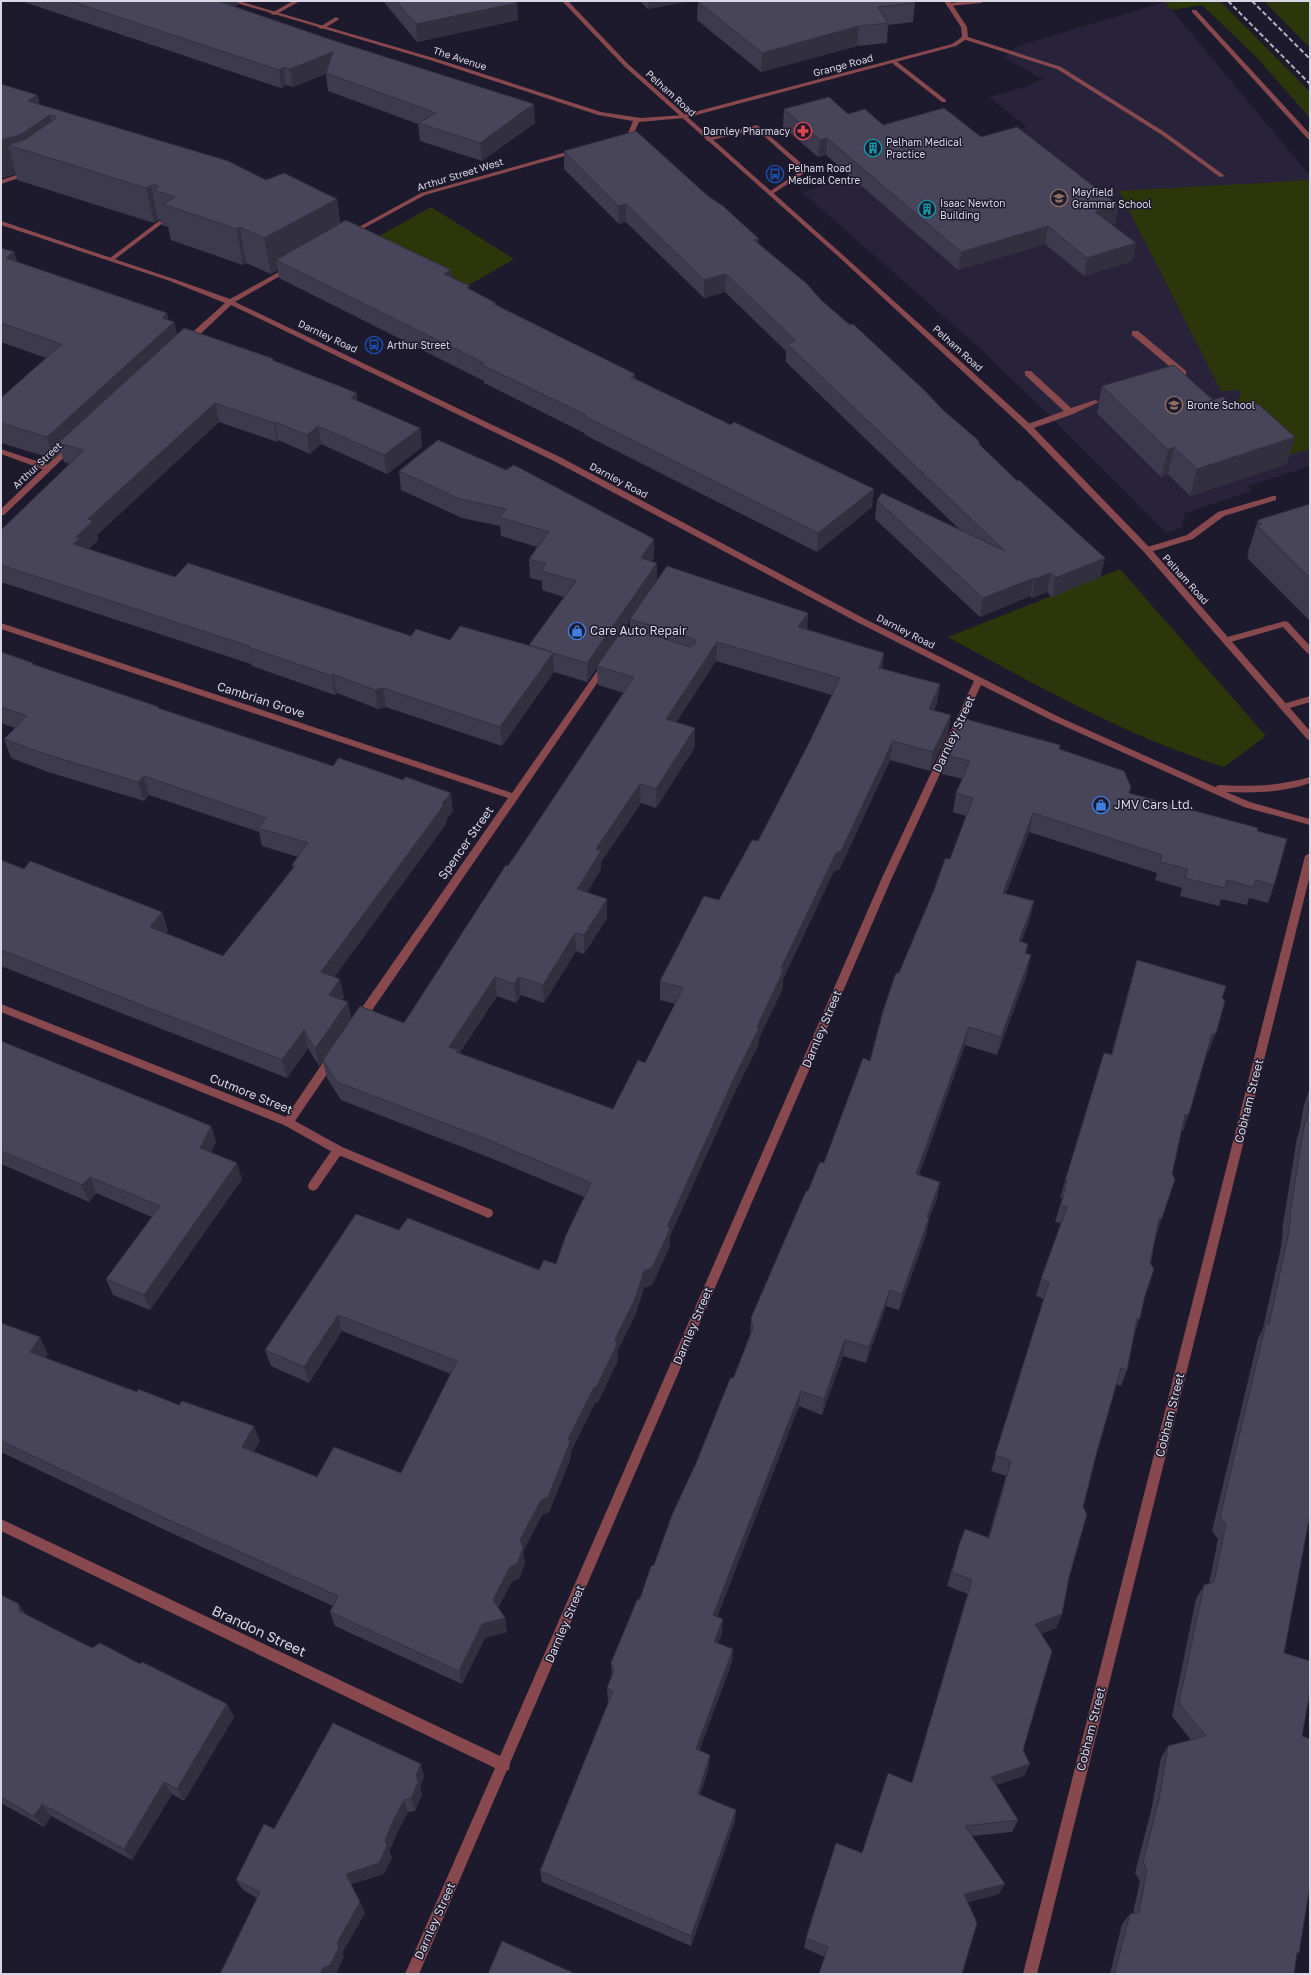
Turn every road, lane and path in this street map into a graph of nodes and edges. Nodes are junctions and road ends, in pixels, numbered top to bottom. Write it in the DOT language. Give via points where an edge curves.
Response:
graph roads {
  1 [pos="233,1"];
  2 [pos="297,1"];
  3 [pos="565,1"];
  4 [pos="981,1"];
  5 [pos="948,3"];
  6 [pos="1194,11"];
  7 [pos="273,14"];
  8 [pos="336,19"];
  9 [pos="321,28"];
  10 [pos="965,38"];
  11 [pos="894,62"];
  12 [pos="944,101"];
  13 [pos="683,117"];
  14 [pos="637,120"];
  15 [pos="1310,138"];
  16 [pos="708,139"];
  17 [pos="613,142"];
  18 [pos="584,149"];
  19 [pos="38,168"];
  20 [pos="1222,176"];
  21 [pos="1,182"];
  22 [pos="771,193"];
  23 [pos="1,222"];
  24 [pos="161,222"];
  25 [pos="350,232"];
  26 [pos="112,259"];
  27 [pos="299,263"];
  28 [pos="230,302"];
  29 [pos="1135,334"];
  30 [pos="181,348"];
  31 [pos="1028,373"];
  32 [pos="1190,381"];
  33 [pos="1095,402"];
  34 [pos="1070,412"];
  35 [pos="1028,427"];
  36 [pos="77,442"];
  37 [pos="1,451"];
  38 [pos="48,468"];
  39 [pos="1273,498"];
  40 [pos="1,513"];
  41 [pos="1147,550"];
  42 [pos="1,626"];
  43 [pos="1227,640"];
  44 [pos="1310,651"];
  45 [pos="609,660"];
  46 [pos="978,681"];
  47 [pos="1310,699"];
  48 [pos="1283,707"];
  49 [pos="1310,737"];
  50 [pos="1310,780"];
  51 [pos="1213,788"];
  52 [pos="514,797"];
  53 [pos="1310,822"];
  54 [pos="1310,856"];
  55 [pos="1,1008"];
  56 [pos="356,1025"];
  57 [pos="338,1051"];
  58 [pos="288,1122"];
  59 [pos="338,1150"];
  60 [pos="313,1186"];
  61 [pos="488,1213"];
  62 [pos="1,1525"];
  63 [pos="504,1765"];
  64 [pos="412,1974"];
  65 [pos="1030,1974"];
  1 -- 7 [label="street, The Avenue"];
  2 -- 7 [label="street"];
  3 -- 13 [label="street, Pelham Road" via="626,65"];
  4 -- 5 [label="street"];
  5 -- 10 [label="street" via="964,27"];
  6 -- 15 [label="street"];
  7 -- 9 [label="street, The Avenue"];
  8 -- 9 [label="street"];
  9 -- 14 [label="street, The Avenue" via="350,34 428,58 587,110"];
  10 -- 11 [label="street, Grange Road" via="954,45"];
  10 -- 20 [label="street" via="1059,68 1164,134"];
  11 -- 12 [label="street"];
  11 -- 13 [label="street, Grange Road"];
  13 -- 14 [label="street, The Avenue"];
  13 -- 16 [label="street, Pelham Road"];
  14 -- 17 [label="street" via="630,136"];
  16 -- 22 [label="street, Pelham Road"];
  16 -- 22 [label="street" via="757,127 806,170"];
  18 -- 25 [label="street, Arthur Street West" via="423,194"];
  19 -- 21 [label="street"];
  22 -- 35 [label="street, Pelham Road"];
  23 -- 26 [label="street, Darnley Road"];
  24 -- 26 [label="street"];
  26 -- 28 [label="street, Darnley Road"];
  27 -- 28 [label="street"];
  28 -- 30 [label="street"];
  28 -- 46 [label="street, Darnley Road" via="557,459"];
  29 -- 32 [label="street"];
  31 -- 34 [label="street"];
  33 -- 34 [label="street"];
  34 -- 35 [label="street"];
  35 -- 41 [label="street, Pelham Road"];
  36 -- 38 [label="street, Arthur Street"];
  37 -- 38 [label="street"];
  38 -- 40 [label="street, Arthur Street"];
  39 -- 41 [label="street" via="1221,514 1190,537"];
  41 -- 43 [label="street, Pelham Road"];
  42 -- 52 [label="street, Cambrian Grove"];
  43 -- 44 [label="street" via="1285,624"];
  43 -- 48 [label="street, Pelham Road"];
  45 -- 52 [label="street, Spencer Street"];
  46 -- 51 [label="street, Darnley Road" via="1117,747"];
  46 -- 63 [label="street, Darnley Street" via="883,888"];
  47 -- 48 [label="street"];
  48 -- 49 [label="street, Pelham Road"];
  50 -- 51 [label="street, Darnley Road" via="1291,787 1266,791"];
  51 -- 53 [label="street, Darnley Road" via="1248,804"];
  52 -- 56 [label="street, Spencer Street"];
  54 -- 65 [label="street, Cobham Street"];
  55 -- 58 [label="street, Cutmore Street"];
  57 -- 58 [label="street"];
  58 -- 59 [label="street, Cutmore Street"];
  59 -- 60 [label="street"];
  59 -- 61 [label="street, Cutmore Street"];
  62 -- 63 [label="street, Brandon Street"];
  63 -- 64 [label="street, Darnley Street"];
}
